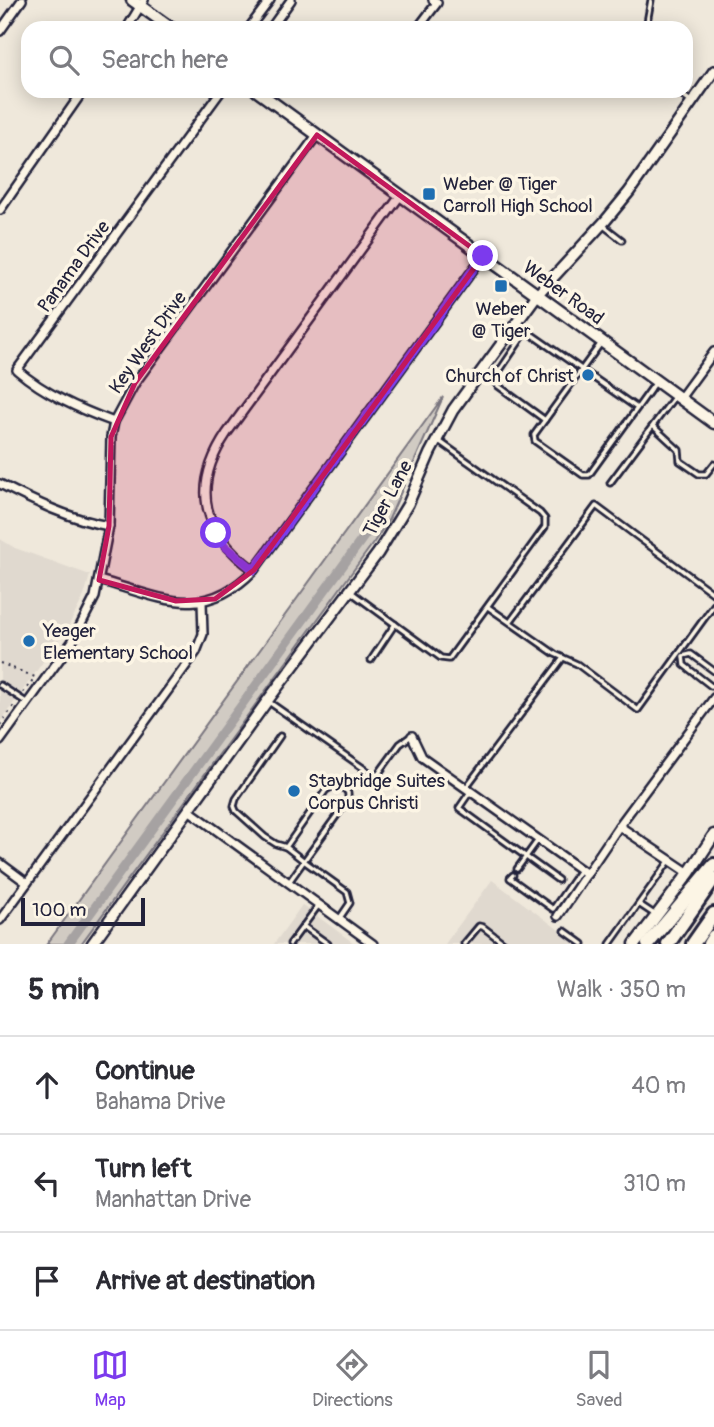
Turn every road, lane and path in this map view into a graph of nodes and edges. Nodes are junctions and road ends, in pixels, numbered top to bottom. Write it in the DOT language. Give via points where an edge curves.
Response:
graph roads {
  1 [pos="22,0"];
  2 [pos="270,0"];
  3 [pos="290,0"];
  4 [pos="651,0"];
  5 [pos="436,1"];
  6 [pos="139,2"];
  7 [pos="130,21"];
  8 [pos="162,21"];
  9 [pos="255,21"];
  10 [pos="276,21"];
  11 [pos="423,21"];
  12 [pos="647,21"];
  13 [pos="0,31"];
  14 [pos="714,71"];
  15 [pos="78,98"];
  16 [pos="216,98"];
  17 [pos="267,98"];
  18 [pos="687,98"];
  19 [pos="692,102"];
  20 [pos="317,135"];
  21 [pos="400,196"];
  22 [pos="0,209"];
  23 [pos="601,225"];
  24 [pos="622,240"];
  25 [pos="483,256"];
  26 [pos="537,295"];
  27 [pos="602,341"];
  28 [pos="714,352"];
  29 [pos="582,369"];
  30 [pos="657,380"];
  31 [pos="679,396"];
  32 [pos="637,408"];
  33 [pos="545,419"];
  34 [pos="114,422"];
  35 [pos="714,423"];
  36 [pos="654,427"];
  37 [pos="437,440"];
  38 [pos="714,464"];
  39 [pos="610,483"];
  40 [pos="0,484"];
  41 [pos="109,526"];
  42 [pos="254,570"];
  43 [pos="100,580"];
  44 [pos="350,591"];
  45 [pos="714,594"];
  46 [pos="202,602"];
  47 [pos="714,605"];
  48 [pos="488,607"];
  49 [pos="510,622"];
  50 [pos="395,624"];
  51 [pos="681,655"];
  52 [pos="563,657"];
  53 [pos="371,660"];
  54 [pos="714,671"];
  55 [pos="0,684"];
  56 [pos="714,686"];
  57 [pos="714,698"];
  58 [pos="268,700"];
  59 [pos="27,704"];
  60 [pos="280,736"];
  61 [pos="412,736"];
  62 [pos="0,740"];
  63 [pos="468,790"];
  64 [pos="190,811"];
  65 [pos="619,826"];
  66 [pos="714,835"];
  67 [pos="538,840"];
  68 [pos="286,847"];
  69 [pos="526,857"];
  70 [pos="670,860"];
  71 [pos="304,862"];
  72 [pos="0,863"];
  73 [pos="714,865"];
  74 [pos="517,869"];
  75 [pos="584,872"];
  76 [pos="688,873"];
  77 [pos="513,875"];
  78 [pos="714,878"];
  79 [pos="558,880"];
  80 [pos="27,883"];
  81 [pos="289,883"];
  82 [pos="639,904"];
  83 [pos="319,905"];
  84 [pos="714,914"];
  85 [pos="558,916"];
  86 [pos="656,916"];
  87 [pos="339,919"];
  88 [pos="0,920"];
  89 [pos="303,926"];
  90 [pos="565,931"];
  91 [pos="714,936"];
  92 [pos="92,944"];
  93 [pos="290,944"];
  94 [pos="328,944"];
  95 [pos="373,944"];
  96 [pos="464,944"];
  97 [pos="505,944"];
  98 [pos="583,944"];
  99 [pos="610,944"];
  100 [pos="635,944"];
  101 [pos="648,944"];
  102 [pos="668,944"];
  103 [pos="693,944"];
  104 [pos="709,944"];
  1 -- 13 [label="street"];
  2 -- 9 [label="street"];
  3 -- 10 [label="street"];
  4 -- 12 [label="lane"];
  5 -- 11 [label="street"];
  6 -- 7 [label="street"];
  6 -- 8 [label="main road"];
  14 -- 19 [label="street, Tiger Lane"];
  15 -- 22 [label="street"];
  16 -- 34 [label="street, Panama Drive" via="17,370 69,403"];
  17 -- 20 [label="main road, Weber Road"];
  18 -- 19 [label="lane"];
  19 -- 23 [label="street, Tiger Lane"];
  20 -- 21 [label="main road, Weber Road"];
  20 -- 34 [label="street, Key West Drive" via="135,383"];
  21 -- 25 [label="main road, Weber Road"];
  21 -- 42 [label="street" via="227,433 210,463 206,498 216,533"];
  23 -- 24 [label="lane"];
  23 -- 26 [label="street, Tiger Lane"];
  25 -- 26 [label="main road, Weber Road"];
  25 -- 42 [label="street"];
  26 -- 27 [label="main road, Weber Road"];
  26 -- 37 [label="street, Tiger Lane" via="453,410"];
  27 -- 29 [label="lane"];
  27 -- 30 [label="main road, Weber Road"];
  28 -- 31 [label="street"];
  29 -- 32 [label="lane"];
  29 -- 33 [label="lane"];
  29 -- 33 [label="lane" via="530,332 523,336 495,374 495,382"];
  30 -- 31 [label="main road, Weber Road"];
  30 -- 32 [label="lane"];
  31 -- 35 [label="main road, Weber Road"];
  31 -- 36 [label="lane"];
  32 -- 33 [label="lane" via="587,476 535,441"];
  34 -- 41 [label="street, Key West Drive"];
  36 -- 38 [label="lane" via="679,450 680,461 699,474 706,474"];
  36 -- 39 [label="lane"];
  37 -- 44 [label="street, Tiger Lane" via="408,505"];
  37 -- 48 [label="lane" via="545,519 545,527"];
  40 -- 41 [label="street" via="42,504"];
  41 -- 43 [label="street, Key West Drive"];
  42 -- 46 [label="street" via="227,594"];
  43 -- 46 [label="street" via="176,601"];
  43 -- 59 [label="street, Key West Drive" via="72,642"];
  44 -- 50 [label="lane"];
  44 -- 58 [label="street, Tiger Lane"];
  45 -- 49 [label="lane" via="596,506"];
  46 -- 80 [label="street" via="203,634 196,652"];
  47 -- 51 [label="lane"];
  48 -- 49 [label="lane"];
  48 -- 50 [label="lane" via="449,659 441,658"];
  49 -- 52 [label="lane"];
  50 -- 53 [label="lane"];
  51 -- 52 [label="lane" via="638,710"];
  51 -- 54 [label="lane" via="691,654"];
  51 -- 56 [label="lane" via="684,665"];
  52 -- 63 [label="lane"];
  55 -- 59 [label="lane"];
  57 -- 65 [label="street"];
  58 -- 61 [label="lane" via="376,776 400,744"];
  58 -- 64 [label="street, Tiger Lane"];
  59 -- 62 [label="street, Key West Drive"];
  60 -- 68 [label="lane" via="234,806 265,837"];
  61 -- 63 [label="street" via="422,757"];
  63 -- 67 [label="street"];
  63 -- 69 [label="lane" via="460,808"];
  64 -- 81 [label="street"];
  64 -- 92 [label="street, Tiger Lane"];
  65 -- 70 [label="street"];
  65 -- 75 [label="street"];
  66 -- 76 [label="main road"];
  67 -- 69 [label="lane"];
  67 -- 75 [label="street"];
  68 -- 71 [label="lane"];
  68 -- 71 [label="lane" via="326,790 335,785 345,789 348,800"];
  69 -- 74 [label="lane"];
  69 -- 79 [label="lane"];
  70 -- 76 [label="street"];
  70 -- 82 [label="lane"];
  71 -- 81 [label="lane"];
  71 -- 87 [label="lane" via="347,892 350,903"];
  72 -- 80 [label="street"];
  73 -- 101 [label="highway"];
  75 -- 77 [label="lane" via="552,909 510,878"];
  75 -- 85 [label="street"];
  76 -- 86 [label="main road"];
  78 -- 102 [label="highway"];
  80 -- 88 [label="street"];
  81 -- 83 [label="street"];
  82 -- 86 [label="lane"];
  82 -- 99 [label="lane"];
  83 -- 87 [label="street"];
  83 -- 89 [label="lane"];
  84 -- 103 [label="highway"];
  86 -- 100 [label="main road"];
  87 -- 95 [label="street"];
  89 -- 93 [label="lane"];
  89 -- 94 [label="lane"];
  90 -- 98 [label="lane"];
  91 -- 104 [label="highway"];
  96 -- 97 [label="lane" via="478,926"];
}
